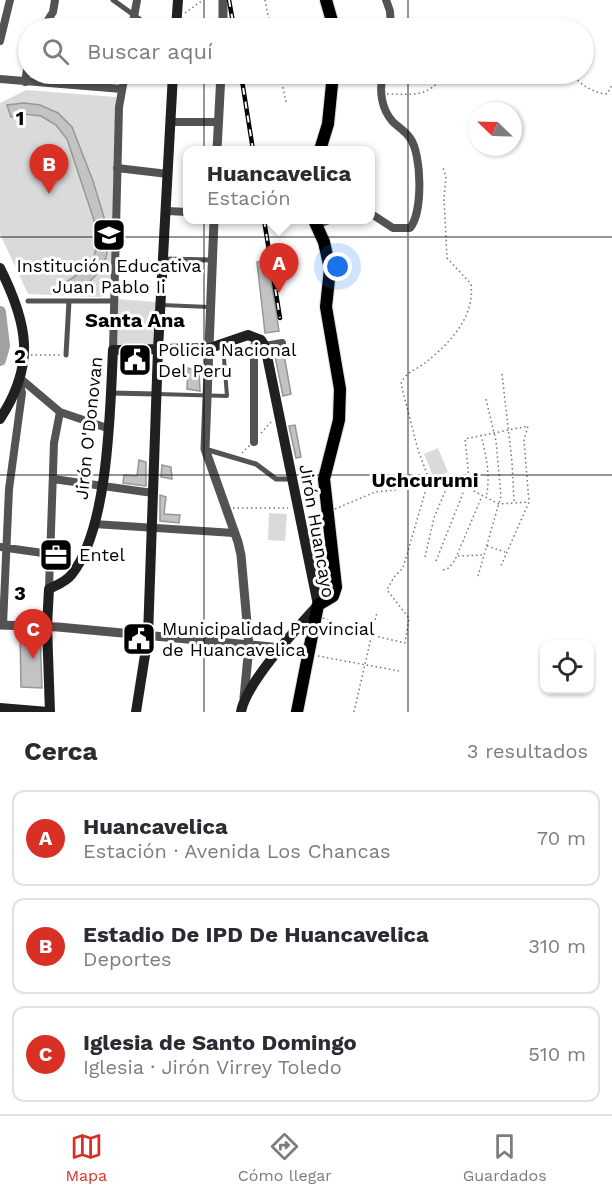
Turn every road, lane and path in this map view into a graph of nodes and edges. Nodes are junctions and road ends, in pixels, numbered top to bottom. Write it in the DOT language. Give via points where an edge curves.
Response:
graph roads {
  1 [pos="10,0"];
  2 [pos="55,0"];
  3 [pos="113,0"];
  4 [pos="137,0"];
  5 [pos="178,0"];
  6 [pos="203,0"];
  7 [pos="223,0"];
  8 [pos="265,0"];
  9 [pos="326,0"];
  10 [pos="386,0"];
  11 [pos="49,18"];
  12 [pos="135,18"];
  13 [pos="177,18"];
  14 [pos="184,18"];
  15 [pos="222,18"];
  16 [pos="269,18"];
  17 [pos="331,18"];
  18 [pos="390,18"];
  19 [pos="0,41"];
  20 [pos="0,79"];
  21 [pos="18,81"];
  22 [pos="53,84"];
  23 [pos="123,84"];
  24 [pos="172,84"];
  25 [pos="221,84"];
  26 [pos="282,84"];
  27 [pos="332,84"];
  28 [pos="381,84"];
  29 [pos="437,84"];
  30 [pos="580,84"];
  31 [pos="612,85"];
  32 [pos="122,89"];
  33 [pos="380,93"];
  34 [pos="286,102"];
  35 [pos="170,122"];
  36 [pos="219,122"];
  37 [pos="217,146"];
  38 [pos="321,146"];
  39 [pos="443,167"];
  40 [pos="117,168"];
  41 [pos="168,174"];
  42 [pos="167,211"];
  43 [pos="183,212"];
  44 [pos="375,216"];
  45 [pos="214,224"];
  46 [pos="316,224"];
  47 [pos="164,259"];
  48 [pos="212,260"];
  49 [pos="0,268"];
  50 [pos="28,301"];
  51 [pos="69,302"];
  52 [pos="114,302"];
  53 [pos="160,305"];
  54 [pos="210,307"];
  55 [pos="256,338"];
  56 [pos="282,343"];
  57 [pos="223,345"];
  58 [pos="265,346"];
  59 [pos="210,348"];
  60 [pos="158,349"];
  61 [pos="113,350"];
  62 [pos="22,355"];
  63 [pos="66,355"];
  64 [pos="502,374"];
  65 [pos="21,385"];
  66 [pos="111,393"];
  67 [pos="156,394"];
  68 [pos="206,396"];
  69 [pos="43,398"];
  70 [pos="486,399"];
  71 [pos="60,412"];
  72 [pos="0,419"];
  73 [pos="107,428"];
  74 [pos="508,428"];
  75 [pos="492,432"];
  76 [pos="480,434"];
  77 [pos="254,441"];
  78 [pos="205,449"];
  79 [pos="53,479"];
  80 [pos="291,480"];
  81 [pos="448,484"];
  82 [pos="101,487"];
  83 [pos="432,487"];
  84 [pos="466,488"];
  85 [pos="426,489"];
  86 [pos="153,493"];
  87 [pos="483,496"];
  88 [pos="486,497"];
  89 [pos="514,501"];
  90 [pos="529,502"];
  91 [pos="499,504"];
  92 [pos="225,507"];
  93 [pos="298,509"];
  94 [pos="328,510"];
  95 [pos="94,524"];
  96 [pos="152,526"];
  97 [pos="234,533"];
  98 [pos="486,546"];
  99 [pos="4,548"];
  100 [pos="506,552"];
  101 [pos="50,554"];
  102 [pos="483,555"];
  103 [pos="457,556"];
  104 [pos="425,557"];
  105 [pos="436,561"];
  106 [pos="500,568"];
  107 [pos="443,570"];
  108 [pos="478,576"];
  109 [pos="48,589"];
  110 [pos="317,611"];
  111 [pos="377,612"];
  112 [pos="2,625"];
  113 [pos="47,626"];
  114 [pos="373,635"];
  115 [pos="148,636"];
  116 [pos="249,646"];
  117 [pos="282,648"];
  118 [pos="309,654"];
  119 [pos="365,663"];
  120 [pos="399,671"];
  121 [pos="244,698"];
  122 [pos="0,708"];
  123 [pos="49,712"];
  124 [pos="136,712"];
  125 [pos="241,712"];
  126 [pos="297,712"];
  127 [pos="354,712"];
  1 -- 19 [label="street"];
  2 -- 11 [label="street"];
  3 -- 12 [label="street"];
  4 -- 12 [label="street"];
  5 -- 13 [label="main road"];
  6 -- 14 [label="path"];
  7 -- 15 [label="street"];
  8 -- 16 [label="path"];
  9 -- 17 [label="highway"];
  10 -- 18 [label="street"];
  20 -- 21 [label="street"];
  22 -- 32 [label="street"];
  23 -- 32 [label="street, Jirón O'Donovan"];
  24 -- 35 [label="main road"];
  25 -- 36 [label="street"];
  26 -- 34 [label="path"];
  27 -- 38 [label="highway"];
  28 -- 33 [label="street"];
  29 -- 33 [label="path" via="422,94"];
  30 -- 31 [label="path" via="607,94"];
  32 -- 40 [label="street, Jirón O'Donovan"];
  33 -- 44 [label="street" via="391,120 415,147 418,194 410,228 393,228"];
  35 -- 36 [label="street"];
  35 -- 41 [label="main road"];
  36 -- 37 [label="street"];
  39 -- 83 [label="path" via="447,258 471,284 471,302 455,335 403,378 401,384"];
  40 -- 41 [label="street"];
  40 -- 52 [label="street, Jirón O'Donovan"];
  41 -- 42 [label="main road"];
  42 -- 43 [label="street"];
  42 -- 47 [label="main road"];
  45 -- 48 [label="street"];
  46 -- 94 [label="highway" via="330,269 326,307 340,389 339,420 324,479"];
  47 -- 48 [label="street"];
  47 -- 53 [label="main road"];
  48 -- 54 [label="street"];
  49 -- 62 [label="main road" via="20,310"];
  50 -- 51 [label="street"];
  51 -- 52 [label="street"];
  51 -- 63 [label="street"];
  52 -- 61 [label="street, Jirón O'Donovan"];
  53 -- 54 [label="lane"];
  53 -- 60 [label="main road"];
  54 -- 59 [label="street"];
  55 -- 57 [label="main road" via="248,335"];
  55 -- 58 [label="main road"];
  55 -- 77 [label="street"];
  56 -- 58 [label="street"];
  57 -- 59 [label="main road"];
  57 -- 68 [label="lane" via="227,396"];
  58 -- 80 [label="main road, Jirón Huancayo"];
  59 -- 60 [label="main road"];
  59 -- 68 [label="street"];
  60 -- 61 [label="main road"];
  60 -- 67 [label="main road"];
  61 -- 66 [label="main road, Jirón O'Donovan"];
  62 -- 63 [label="path"];
  62 -- 65 [label="main road"];
  64 -- 74 [label="path"];
  65 -- 69 [label="street"];
  65 -- 69 [label="street"];
  65 -- 72 [label="main road"];
  65 -- 99 [label="street"];
  66 -- 67 [label="street"];
  66 -- 73 [label="main road, Jirón O'Donovan"];
  67 -- 68 [label="lane"];
  67 -- 86 [label="main road"];
  68 -- 78 [label="street"];
  69 -- 71 [label="street"];
  70 -- 75 [label="path"];
  71 -- 73 [label="street"];
  71 -- 79 [label="street"];
  73 -- 82 [label="main road, Jirón O'Donovan"];
  74 -- 75 [label="path"];
  74 -- 89 [label="path"];
  74 -- 90 [label="path" via="528,426 524,440"];
  75 -- 76 [label="path"];
  75 -- 91 [label="path" via="498,455"];
  76 -- 84 [label="path" via="465,439 469,478"];
  76 -- 88 [label="path" via="487,462"];
  78 -- 80 [label="street" via="256,464 276,479"];
  78 -- 92 [label="street"];
  79 -- 82 [label="street"];
  79 -- 101 [label="street"];
  80 -- 93 [label="main road, Jirón Huancayo"];
  81 -- 83 [label="path"];
  81 -- 84 [label="path"];
  81 -- 104 [label="path" via="434,518"];
  82 -- 86 [label="street"];
  82 -- 95 [label="main road, Jirón O'Donovan"];
  83 -- 85 [label="path"];
  84 -- 87 [label="path"];
  84 -- 105 [label="path"];
  85 -- 94 [label="path" via="375,492"];
  85 -- 114 [label="path" via="404,568 387,590 409,618 405,643"];
  86 -- 96 [label="main road"];
  87 -- 88 [label="path"];
  87 -- 103 [label="path"];
  88 -- 91 [label="path"];
  89 -- 90 [label="path"];
  89 -- 91 [label="path"];
  90 -- 100 [label="path"];
  91 -- 98 [label="path"];
  92 -- 93 [label="path"];
  92 -- 97 [label="street"];
  93 -- 110 [label="main road, Jirón Huancayo"];
  94 -- 110 [label="highway" via="336,587 333,596"];
  95 -- 96 [label="street"];
  95 -- 109 [label="main road, Jirón O'Donovan" via="70,576"];
  96 -- 97 [label="street"];
  96 -- 115 [label="main road"];
  97 -- 116 [label="street" via="241,555"];
  98 -- 100 [label="path"];
  98 -- 102 [label="path"];
  99 -- 101 [label="street"];
  99 -- 112 [label="street"];
  100 -- 106 [label="path"];
  101 -- 109 [label="street"];
  102 -- 103 [label="path"];
  102 -- 108 [label="path"];
  103 -- 107 [label="path"];
  109 -- 113 [label="main road"];
  110 -- 114 [label="path" via="349,630"];
  110 -- 117 [label="main road, Jirón Huancayo"];
  110 -- 118 [label="highway"];
  111 -- 114 [label="path"];
  112 -- 113 [label="street"];
  113 -- 115 [label="street"];
  113 -- 123 [label="main road"];
  114 -- 119 [label="path"];
  115 -- 116 [label="street"];
  115 -- 124 [label="main road"];
  116 -- 117 [label="street"];
  116 -- 121 [label="street"];
  117 -- 121 [label="main road, Jirón Huancayo"];
  118 -- 119 [label="path"];
  118 -- 126 [label="highway"];
  119 -- 120 [label="path"];
  119 -- 127 [label="path"];
  121 -- 125 [label="main road, Jirón Huancayo"];
  122 -- 123 [label="main road"];
}
